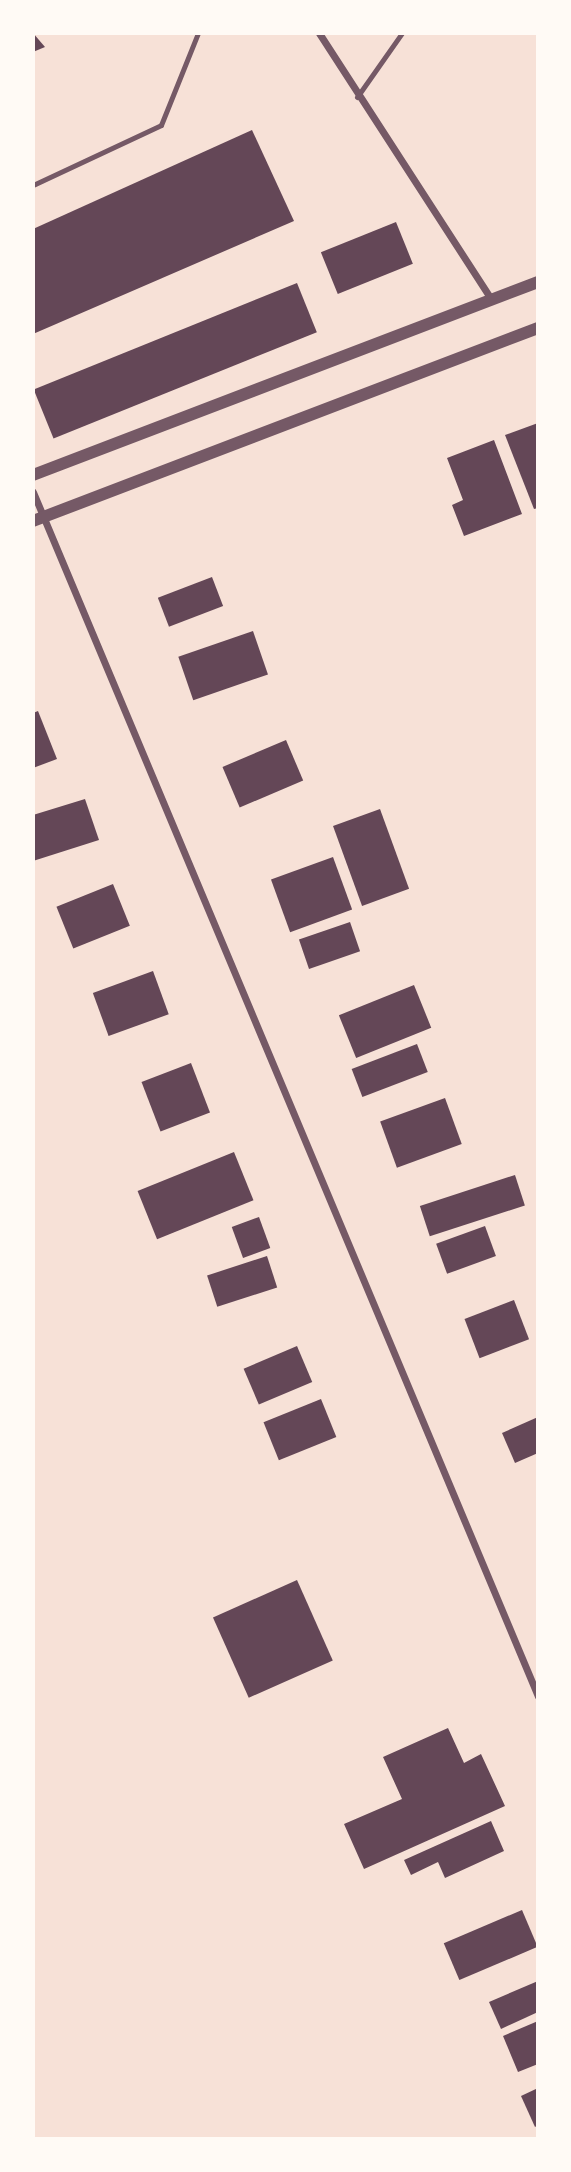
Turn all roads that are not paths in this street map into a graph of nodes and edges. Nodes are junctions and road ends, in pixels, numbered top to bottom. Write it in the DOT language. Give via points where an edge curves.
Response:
graph roads {
  1 [pos="198,33"];
  2 [pos="319,33"];
  3 [pos="402,33"];
  4 [pos="357,97"];
  5 [pos="33,186"];
  6 [pos="538,282"];
  7 [pos="492,301"];
  8 [pos="538,328"];
  9 [pos="33,475"];
  10 [pos="33,492"];
  11 [pos="39,518"];
  12 [pos="538,1696"];
  1 -- 5 [label="lane" via="161,125"];
  2 -- 4 [label="street"];
  3 -- 4 [label="lane"];
  4 -- 7 [label="street"];
  6 -- 7 [label="street"];
  7 -- 9 [label="street"];
  8 -- 11 [label="street"];
  10 -- 11 [label="street"];
  11 -- 12 [label="street"];
}
